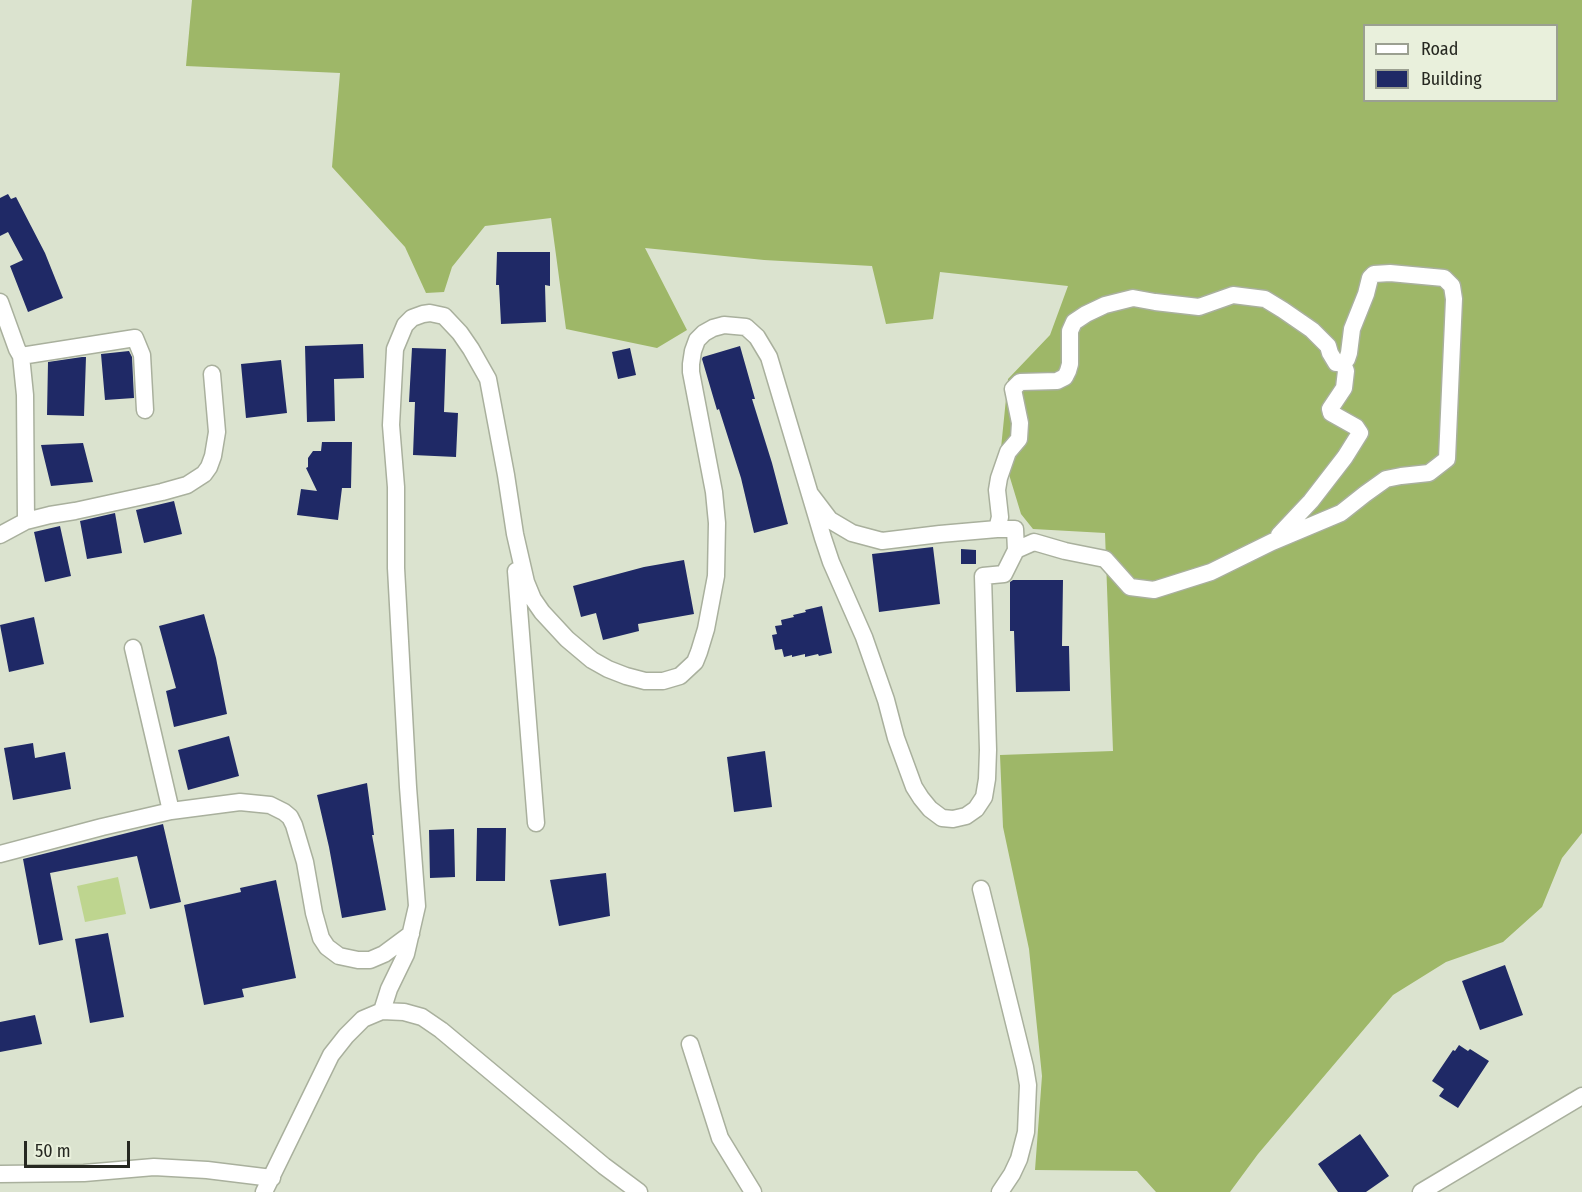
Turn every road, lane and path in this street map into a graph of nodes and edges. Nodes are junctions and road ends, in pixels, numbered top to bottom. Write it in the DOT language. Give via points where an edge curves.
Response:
graph roads {
  1 [pos="0,302"];
  2 [pos="21,356"];
  3 [pos="1343,363"];
  4 [pos="212,374"];
  5 [pos="145,410"];
  6 [pos="811,495"];
  7 [pos="26,521"];
  8 [pos="997,529"];
  9 [pos="515,534"];
  10 [pos="0,535"];
  11 [pos="1272,542"];
  12 [pos="1016,550"];
  13 [pos="133,648"];
  14 [pos="171,811"];
  15 [pos="536,824"];
  16 [pos="0,854"];
  17 [pos="981,889"];
  18 [pos="411,934"];
  19 [pos="382,1011"];
  20 [pos="690,1044"];
  21 [pos="1582,1096"];
  22 [pos="0,1174"];
  23 [pos="268,1185"];
  24 [pos="1005,1190"];
  25 [pos="639,1192"];
  26 [pos="753,1192"];
  27 [pos="1422,1192"];
  1 -- 2 [label="street"];
  2 -- 5 [label="street" via="135,338 141,356"];
  2 -- 7 [label="street"];
  3 -- 8 [label="street" via="1336,363 1328,346 1312,330 1265,299 1233,295 1199,307 1133,298 1093,310 1071,328 1070,364 1065,377 1057,381 1020,382 1013,389 1020,439 1008,452 999,478"];
  3 -- 11 [label="street" via="1344,388 1330,409 1360,433 1311,501"];
  3 -- 11 [label="street" via="1374,274 1444,278 1452,286 1455,298 1447,459 1429,473 1386,479 1341,513"];
  4 -- 7 [label="street" via="217,432 213,456 204,474 162,492"];
  6 -- 8 [label="street" via="830,520 852,533 882,541"];
  6 -- 9 [label="street" via="769,357 746,327 723,325 697,340 691,364 717,524 716,576 695,662 680,676 645,681 592,660 567,639 533,599"];
  6 -- 12 [label="street" via="831,562 876,668 914,787 942,818 966,816 984,797 988,750 983,576 1004,574"];
  7 -- 10 [label="street"];
  8 -- 12 [label="street" via="1015,529"];
  9 -- 15 [label="street"];
  9 -- 18 [label="street" via="488,379 471,349 444,316 417,315 405,325 394,349 391,425 417,906"];
  11 -- 12 [label="street" via="1211,572 1154,590 1131,587 1105,559 1034,542"];
  13 -- 14 [label="street"];
  14 -- 16 [label="street"];
  14 -- 18 [label="street" via="240,802 270,805 290,817 305,862 321,938 339,956 370,960"];
  17 -- 24 [label="street" via="1028,1085 1026,1132"];
  18 -- 19 [label="street"];
  19 -- 23 [label="street" via="363,1020 331,1055"];
  19 -- 25 [label="street" via="422,1017 441,1030"];
  20 -- 26 [label="street" via="720,1138"];
  21 -- 27 [label="street"];
  22 -- 23 [label="street" via="154,1167 207,1170"];
}
